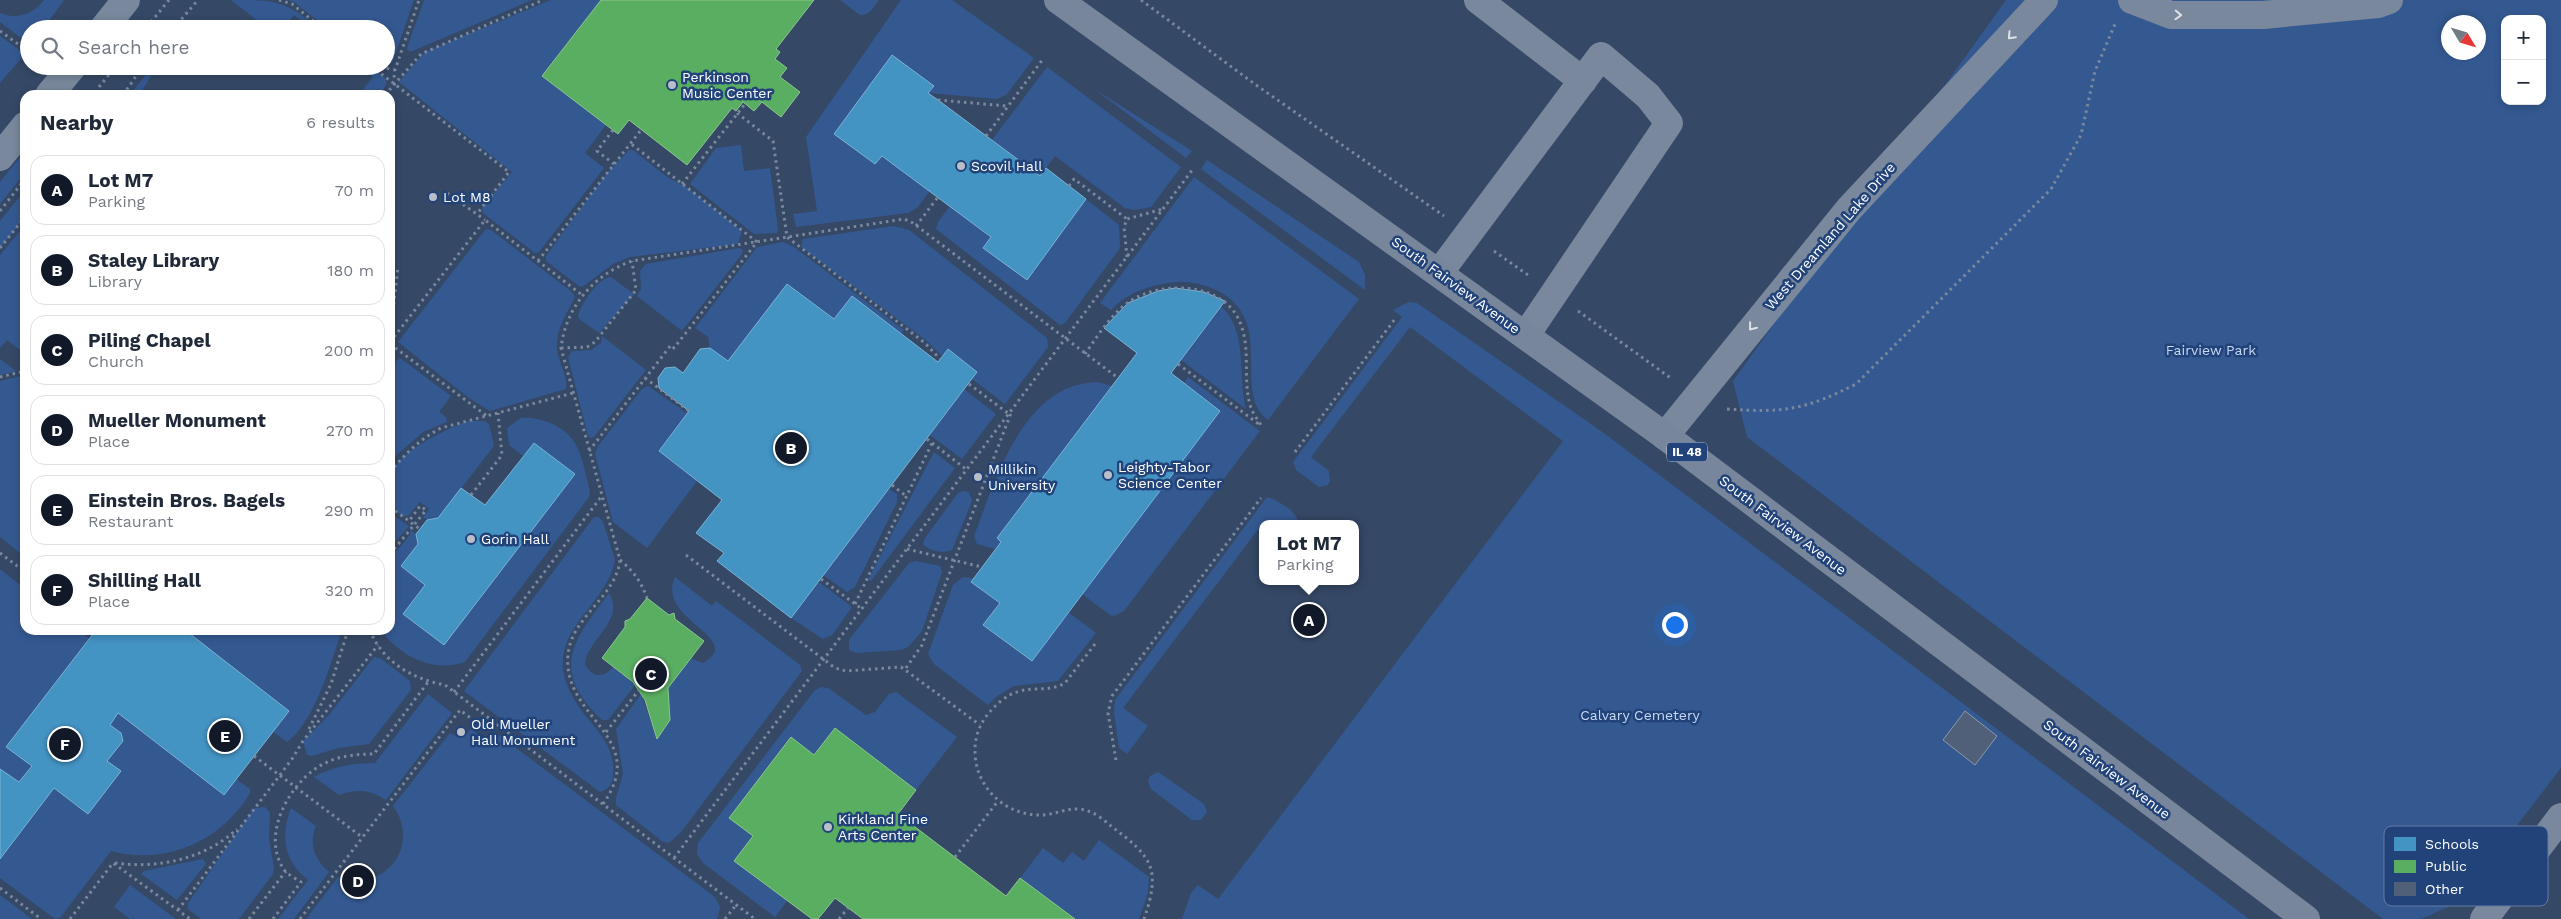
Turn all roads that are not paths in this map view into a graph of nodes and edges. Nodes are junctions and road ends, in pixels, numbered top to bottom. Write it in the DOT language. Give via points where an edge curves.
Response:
graph roads {
  1 [pos="126,0"];
  2 [pos="1058,0"];
  3 [pos="1478,0"];
  4 [pos="2044,0"];
  5 [pos="2132,0"];
  6 [pos="2389,0"];
  7 [pos="110,20"];
  8 [pos="65,75"];
  9 [pos="1583,81"];
  10 [pos="53,90"];
  11 [pos="20,132"];
  12 [pos="0,157"];
  13 [pos="1439,273"];
  14 [pos="1526,335"];
  15 [pos="1665,436"];
  16 [pos="2561,816"];
  17 [pos="2548,833"];
  18 [pos="2494,906"];
  19 [pos="2306,919"];
  20 [pos="2484,919"];
  1 -- 7 [label="street"];
  2 -- 13 [label="main road, South Fairview Avenue / IL 48"];
  3 -- 9 [label="street"];
  4 -- 15 [label="street, West Dreamland Lake Drive, one-way" via="1849,209"];
  5 -- 6 [label="street, one-way" via="2171,15 2254,15 2378,4"];
  8 -- 10 [label="street"];
  9 -- 13 [label="street"];
  9 -- 14 [label="street" via="1602,56 1648,96 1669,123"];
  11 -- 12 [label="street"];
  13 -- 14 [label="main road, South Fairview Avenue / IL 48"];
  14 -- 15 [label="main road, South Fairview Avenue / IL 48"];
  15 -- 19 [label="main road, South Fairview Avenue / IL 48"];
  16 -- 17 [label="street"];
  18 -- 20 [label="street"];
}
